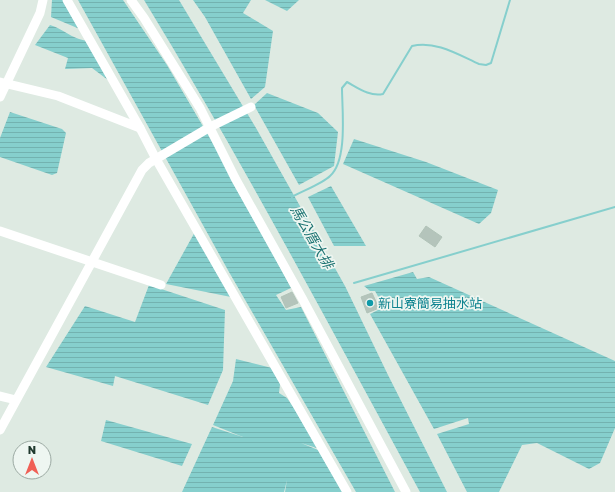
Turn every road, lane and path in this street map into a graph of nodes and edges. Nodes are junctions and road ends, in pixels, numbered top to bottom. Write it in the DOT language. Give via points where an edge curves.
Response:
graph roads {
  1 [pos="43,0"];
  2 [pos="67,0"];
  3 [pos="131,0"];
  4 [pos="3,82"];
  5 [pos="0,97"];
  6 [pos="251,107"];
  7 [pos="210,127"];
  8 [pos="140,128"];
  9 [pos="156,159"];
  10 [pos="0,231"];
  11 [pos="92,261"];
  12 [pos="161,285"];
  13 [pos="0,396"];
  14 [pos="16,400"];
  15 [pos="0,430"];
  16 [pos="347,492"];
  17 [pos="406,492"];
  1 -- 4 [label="street" via="40,13"];
  2 -- 8 [label="street"];
  3 -- 7 [label="street"];
  4 -- 5 [label="street"];
  4 -- 8 [label="street" via="58,96"];
  6 -- 7 [label="street"];
  7 -- 9 [label="street"];
  7 -- 17 [label="street" via="235,178"];
  8 -- 9 [label="street"];
  9 -- 11 [label="street" via="142,170"];
  9 -- 16 [label="street"];
  10 -- 11 [label="street"];
  11 -- 12 [label="street"];
  11 -- 14 [label="street"];
  13 -- 14 [label="street"];
  14 -- 15 [label="street"];
}
